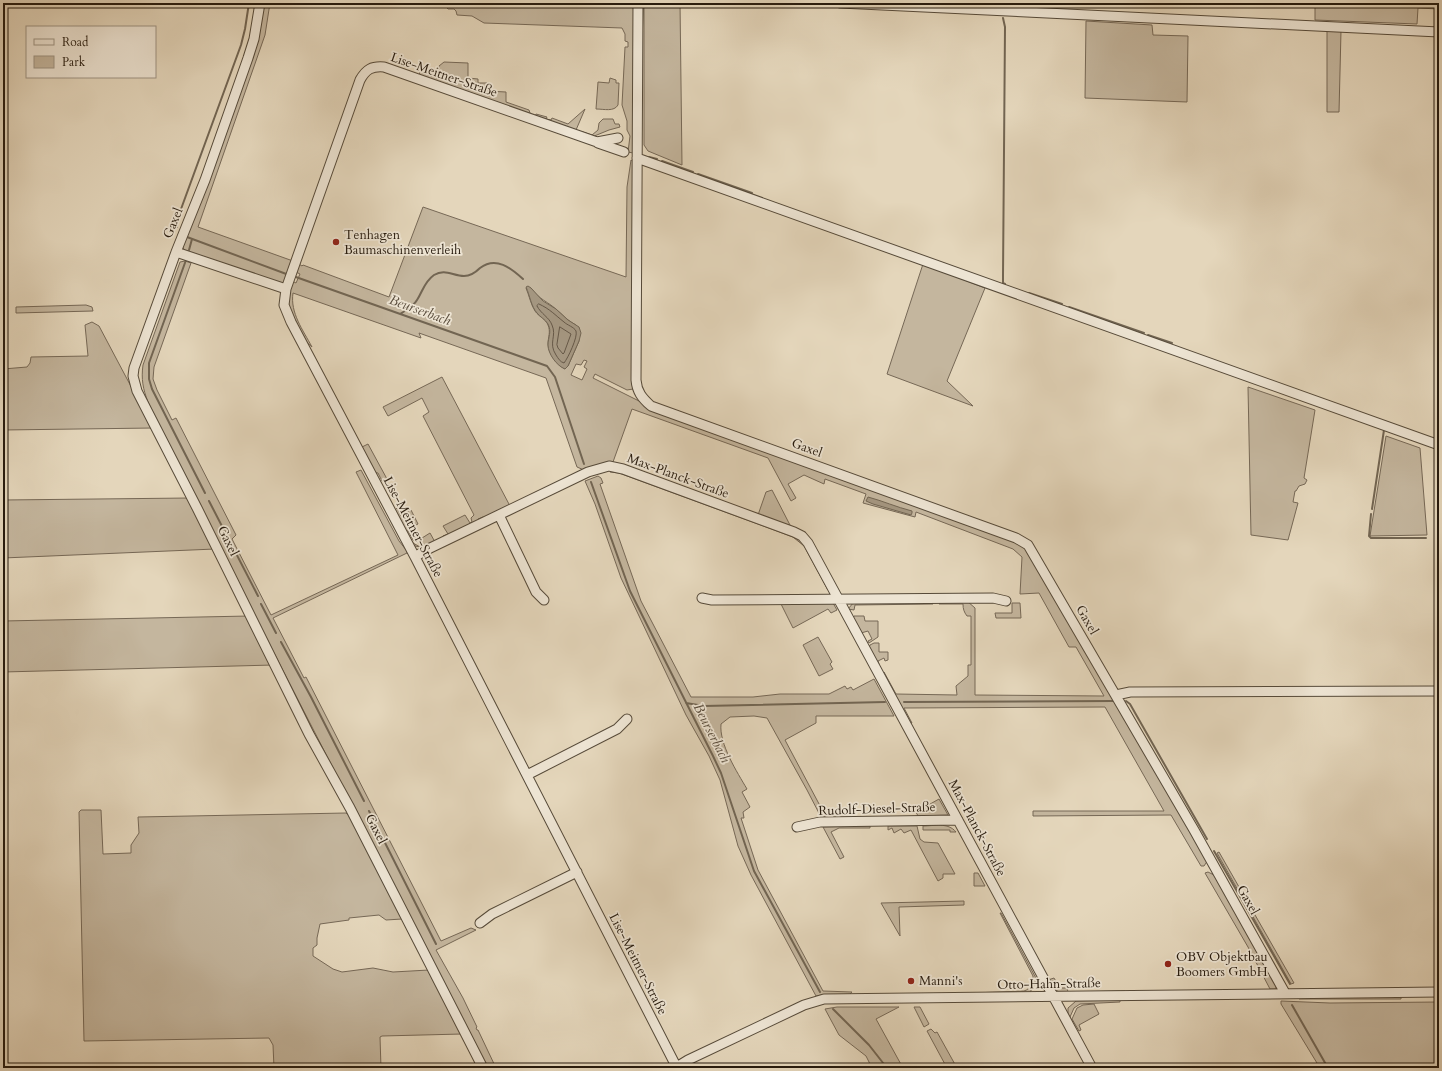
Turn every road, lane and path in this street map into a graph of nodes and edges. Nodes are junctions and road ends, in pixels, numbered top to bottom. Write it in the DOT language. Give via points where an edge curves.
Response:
graph roads {
  1 [pos="260,3"];
  2 [pos="638,3"];
  3 [pos="840,3"];
  4 [pos="1439,32"];
  5 [pos="618,138"];
  6 [pos="597,142"];
  7 [pos="624,152"];
  8 [pos="637,158"];
  9 [pos="176,252"];
  10 [pos="287,285"];
  11 [pos="1439,445"];
  12 [pos="499,515"];
  13 [pos="415,557"];
  14 [pos="702,598"];
  15 [pos="544,600"];
  16 [pos="838,600"];
  17 [pos="1006,601"];
  18 [pos="1439,691"];
  19 [pos="1116,695"];
  20 [pos="627,719"];
  21 [pos="527,775"];
  22 [pos="958,820"];
  23 [pos="797,827"];
  24 [pos="577,872"];
  25 [pos="480,923"];
  26 [pos="1439,992"];
  27 [pos="1285,993"];
  28 [pos="1054,996"];
  29 [pos="483,1068"];
  30 [pos="676,1068"];
  31 [pos="1092,1068"];
  1 -- 9 [label="street, Gaxel" via="248,58 205,180"];
  2 -- 8 [label="street, Gaxel"];
  3 -- 4 [label="street"];
  5 -- 6 [label="street"];
  6 -- 7 [label="street, Lise-Meitner-Straße"];
  6 -- 10 [label="street, Lise-Meitner-Straße" via="384,67 370,68 360,80"];
  8 -- 11 [label="street"];
  8 -- 19 [label="street, Gaxel" via="636,380 637,388 644,400 651,406 1022,540 1028,545"];
  9 -- 10 [label="street"];
  9 -- 29 [label="street, Gaxel" via="134,368 133,376 137,391 309,734 350,808"];
  10 -- 13 [label="street, Lise-Meitner-Straße" via="284,305 290,322"];
  12 -- 13 [label="street, Max-Planck-Straße"];
  12 -- 15 [label="street" via="536,592"];
  12 -- 16 [label="street, Max-Planck-Straße" via="588,472 604,467 615,467 799,534 808,543"];
  13 -- 21 [label="street, Lise-Meitner-Straße"];
  14 -- 16 [label="street"];
  16 -- 17 [label="street" via="993,598"];
  16 -- 22 [label="street, Max-Planck-Straße"];
  18 -- 19 [label="street" via="1137,692"];
  19 -- 27 [label="street, Gaxel"];
  20 -- 21 [label="street" via="617,729"];
  21 -- 24 [label="street, Lise-Meitner-Straße"];
  22 -- 23 [label="street, Rudolf-Diesel-Straße" via="820,822"];
  22 -- 28 [label="street, Max-Planck-Straße"];
  24 -- 25 [label="street" via="492,914"];
  24 -- 30 [label="street, Lise-Meitner-Straße"];
  26 -- 27 [label="street, Otto-Hahn-Straße"];
  27 -- 28 [label="street, Otto-Hahn-Straße"];
  28 -- 30 [label="street, Otto-Hahn-Straße" via="824,999 804,1005"];
  28 -- 31 [label="street, Max-Planck-Straße"];
}
